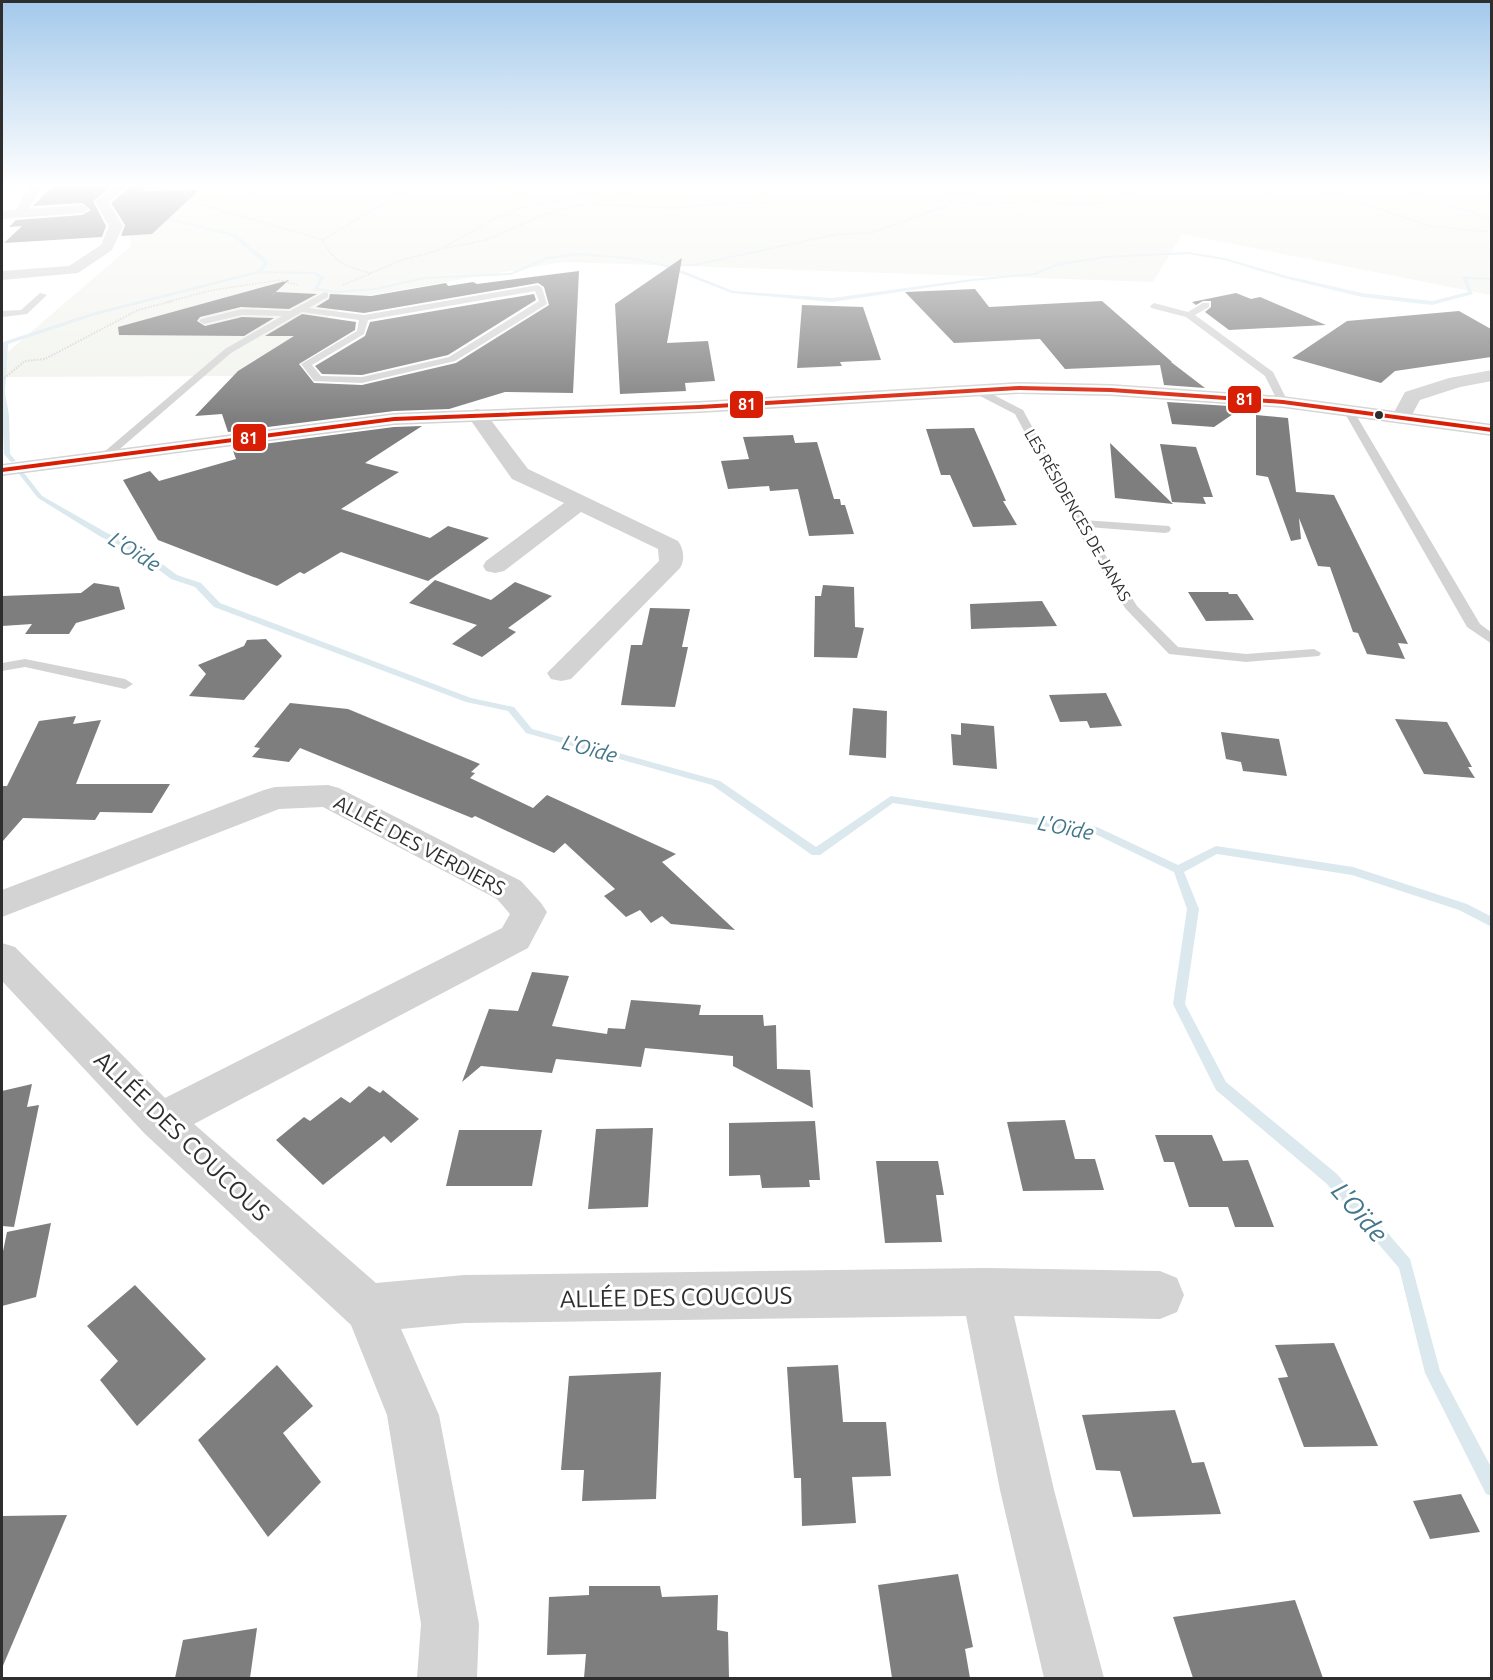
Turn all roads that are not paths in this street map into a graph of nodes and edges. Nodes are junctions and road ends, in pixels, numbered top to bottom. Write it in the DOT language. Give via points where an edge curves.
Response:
graph roads {
  1 [pos="83,263"];
  2 [pos="2,276"];
  3 [pos="325,294"];
  4 [pos="43,296"];
  5 [pos="1206,305"];
  6 [pos="1154,306"];
  7 [pos="296,312"];
  8 [pos="2,314"];
  9 [pos="1189,315"];
  10 [pos="364,318"];
  11 [pos="204,321"];
  12 [pos="1491,375"];
  13 [pos="981,390"];
  14 [pos="1283,402"];
  15 [pos="1348,410"];
  16 [pos="477,415"];
  17 [pos="1401,418"];
  18 [pos="1491,430"];
  19 [pos="103,458"];
  20 [pos="2,470"];
  21 [pos="580,502"];
  22 [pos="1079,522"];
  23 [pos="1165,529"];
  24 [pos="495,566"];
  25 [pos="1491,640"];
  26 [pos="1314,653"];
  27 [pos="2,667"];
  28 [pos="561,673"];
  29 [pos="124,684"];
  30 [pos="2,904"];
  31 [pos="2,957"];
  32 [pos="160,1121"];
  33 [pos="985,1292"];
  34 [pos="1160,1294"];
  35 [pos="368,1308"];
  36 [pos="447,1678"];
  37 [pos="1074,1678"];
  1 -- 2 [label="street" via="73,270"];
  3 -- 7 [label="lane"];
  4 -- 8 [label="lane" via="24,312"];
  5 -- 9 [label="lane"];
  6 -- 9 [label="lane"];
  7 -- 10 [label="lane"];
  7 -- 11 [label="lane" via="242,312"];
  7 -- 19 [label="lane" via="228,351"];
  9 -- 14 [label="lane" via="1269,374"];
  10 -- 10 [label="lane" via="361,332 306,364 318,379 362,380 452,359 544,302 538,288"];
  12 -- 17 [label="street" via="1412,396"];
  13 -- 14 [label="street" via="1111,390"];
  13 -- 16 [label="street" via="699,407"];
  13 -- 22 [label="lane, LES RÉSIDENCES DE JANAS" via="1019,412"];
  14 -- 15 [label="street"];
  15 -- 17 [label="street"];
  15 -- 25 [label="lane" via="1474,627"];
  16 -- 19 [label="street" via="394,419"];
  16 -- 21 [label="street" via="520,474"];
  17 -- 18 [label="street"];
  19 -- 20 [label="street"];
  21 -- 24 [label="street"];
  21 -- 28 [label="street" via="670,546 671,563"];
  22 -- 23 [label="lane"];
  22 -- 26 [label="lane, LES RÉSIDENCES DE JANAS" via="1132,608 1174,651 1246,658"];
  27 -- 29 [label="lane" via="25,663"];
  30 -- 32 [label="street, ALLÉE DES VERDIERS" via="275,798 328,796 509,890 529,912 515,938"];
  31 -- 32 [label="street, ALLÉE DES COUCOUS"];
  32 -- 35 [label="street, ALLÉE DES COUCOUS"];
  33 -- 34 [label="street, ALLÉE DES COUCOUS"];
  33 -- 35 [label="street, ALLÉE DES COUCOUS" via="464,1299"];
  33 -- 37 [label="street" via="1027,1490"];
  35 -- 36 [label="street, ALLÉE DES COUCOUS" via="413,1415 450,1624"];
}
